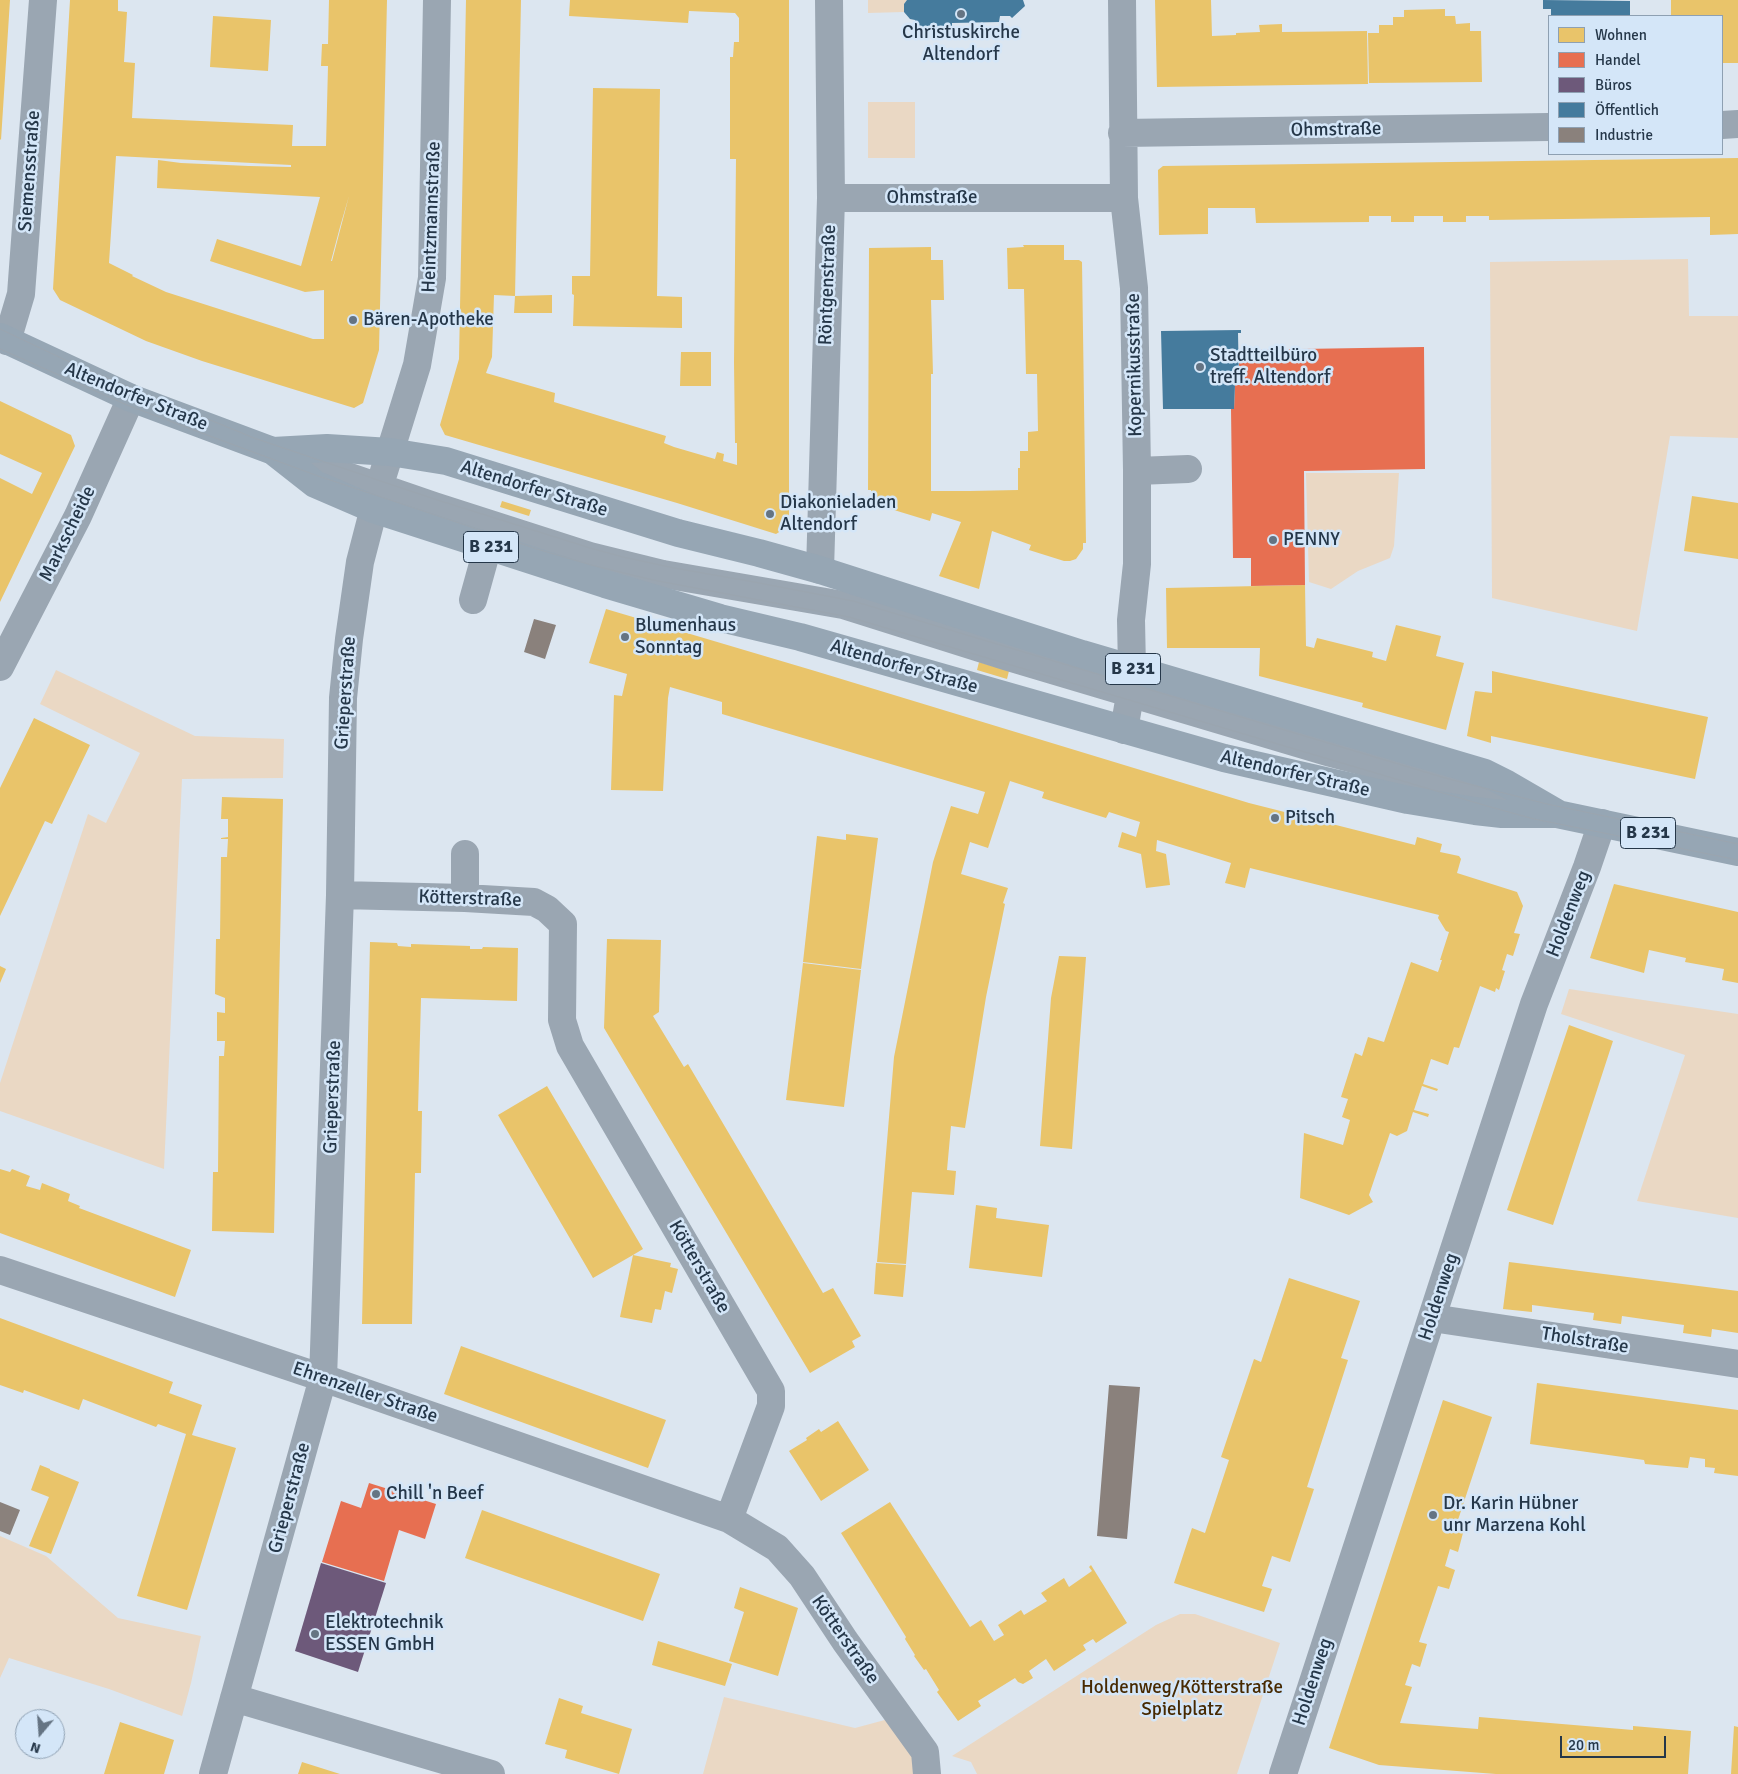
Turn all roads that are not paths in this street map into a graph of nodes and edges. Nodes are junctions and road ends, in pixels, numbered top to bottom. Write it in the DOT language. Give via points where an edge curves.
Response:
graph roads {
  1 [pos="43,0"];
  2 [pos="438,0"];
  3 [pos="829,0"];
  4 [pos="1122,0"];
  5 [pos="1738,124"];
  6 [pos="1723,125"];
  7 [pos="1548,127"];
  8 [pos="1122,133"];
  9 [pos="830,198"];
  10 [pos="1124,198"];
  11 [pos="4,339"];
  12 [pos="131,398"];
  13 [pos="273,451"];
  14 [pos="390,452"];
  15 [pos="1188,469"];
  16 [pos="1137,471"];
  17 [pos="376,498"];
  18 [pos="488,546"];
  19 [pos="820,570"];
  20 [pos="473,600"];
  21 [pos="0,667"];
  22 [pos="1130,681"];
  23 [pos="1124,730"];
  24 [pos="1557,814"];
  25 [pos="1602,823"];
  26 [pos="1738,852"];
  27 [pos="465,854"];
  28 [pos="340,895"];
  29 [pos="465,898"];
  30 [pos="0,1270"];
  31 [pos="1432,1318"];
  32 [pos="1738,1364"];
  33 [pos="323,1378"];
  34 [pos="729,1519"];
  35 [pos="234,1698"];
  36 [pos="213,1774"];
  37 [pos="491,1774"];
  38 [pos="928,1774"];
  39 [pos="1283,1774"];
  1 -- 11 [label="street, Siemensstraße" via="21,294"];
  2 -- 14 [label="street, Heintzmannstraße" via="432,278 417,364"];
  3 -- 9 [label="street, Röntgenstraße"];
  4 -- 8 [label="street, Kopernikusstraße"];
  5 -- 6 [label="street"];
  7 -- 8 [label="street, Ohmstraße"];
  8 -- 10 [label="street, Kopernikusstraße"];
  9 -- 10 [label="street, Ohmstraße"];
  9 -- 19 [label="street, Röntgenstraße"];
  10 -- 16 [label="street, Kopernikusstraße" via="1134,288"];
  11 -- 12 [label="main road, Altendorfer Straße / B 231"];
  12 -- 13 [label="main road, Altendorfer Straße / B 231"];
  12 -- 21 [label="street, Markscheide" via="78,516"];
  13 -- 14 [label="main road, Altendorfer Straße / B 231" via="327,448"];
  13 -- 17 [label="main road, Altendorfer Straße / B 231" via="315,484"];
  14 -- 17 [label="street, Heintzmannstraße"];
  14 -- 19 [label="main road, Altendorfer Straße / B 231" via="446,461 678,534"];
  15 -- 16 [label="street"];
  16 -- 22 [label="street, Kopernikusstraße" via="1137,564 1131,620"];
  17 -- 18 [label="main road, Altendorfer Straße / B 231"];
  17 -- 22 [label="street" via="682,578 843,605"];
  17 -- 28 [label="street, Grieperstraße" via="360,562 343,698"];
  18 -- 20 [label="street"];
  18 -- 23 [label="main road, Altendorfer Straße / B 231" via="720,618 800,637"];
  19 -- 22 [label="main road, Altendorfer Straße / B 231"];
  22 -- 23 [label="street, Kopernikusstraße"];
  22 -- 24 [label="main road, Altendorfer Straße / B 231" via="1485,773"];
  23 -- 24 [label="main road, Altendorfer Straße / B 231" via="1224,758 1408,800 1484,812"];
  24 -- 25 [label="main road, Altendorfer Straße / B 231"];
  25 -- 26 [label="main road, Altendorfer Straße / B 231"];
  25 -- 31 [label="street, Holdenweg" via="1534,1004"];
  27 -- 29 [label="street"];
  28 -- 29 [label="street, Kötterstraße"];
  28 -- 33 [label="street, Grieperstraße"];
  29 -- 34 [label="street, Kötterstraße" via="534,902 563,924 562,1020 570,1046 771,1391 772,1406"];
  30 -- 33 [label="street, Ehrenzeller Straße"];
  31 -- 32 [label="street, Tholstraße"];
  31 -- 39 [label="street, Holdenweg"];
  33 -- 34 [label="street, Ehrenzeller Straße"];
  33 -- 35 [label="street, Grieperstraße"];
  34 -- 38 [label="street, Kötterstraße" via="777,1548 802,1576 925,1752"];
  35 -- 36 [label="street, Grieperstraße"];
  35 -- 37 [label="street"];
}
